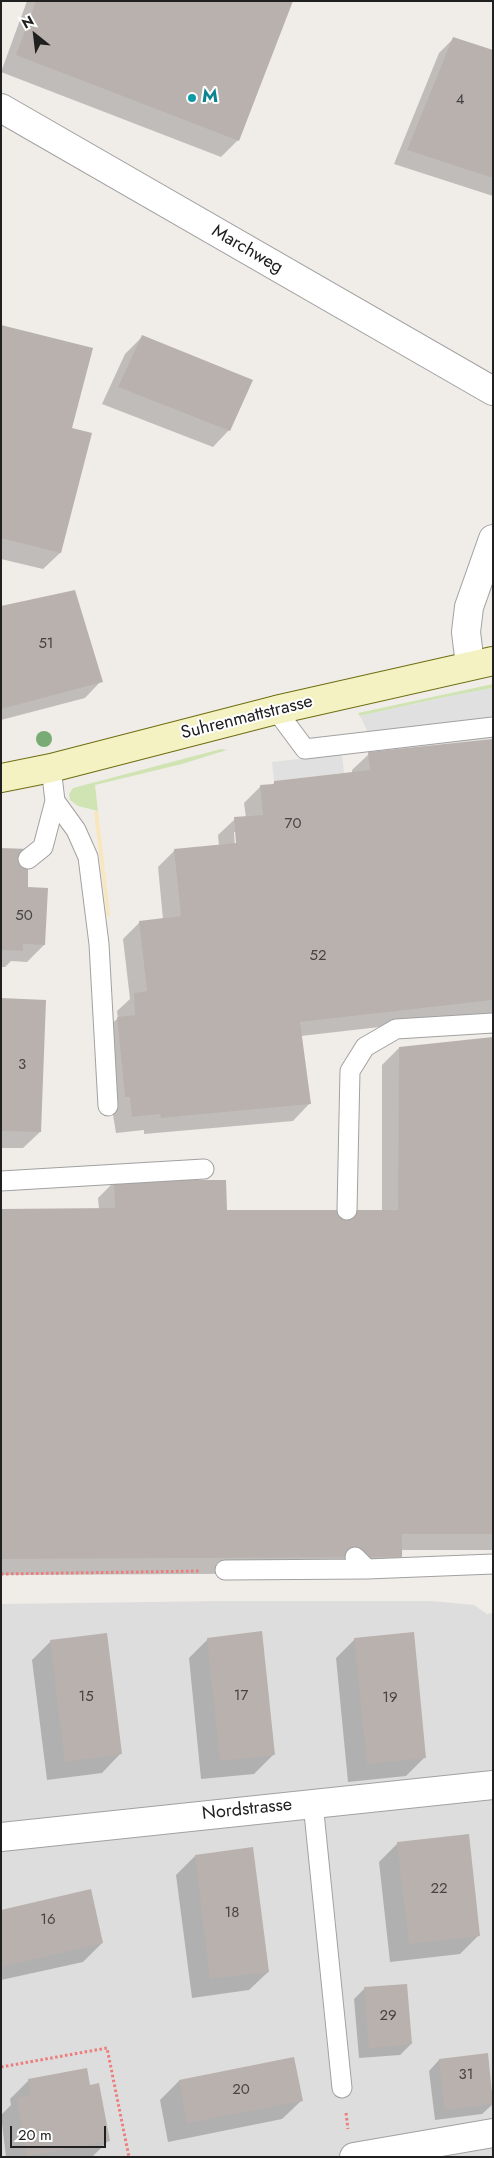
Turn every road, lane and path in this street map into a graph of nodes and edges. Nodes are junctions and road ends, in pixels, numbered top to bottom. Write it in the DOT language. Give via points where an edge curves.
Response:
graph roads {
  1 [pos="1,108"];
  2 [pos="493,391"];
  3 [pos="493,539"];
  4 [pos="481,663"];
  5 [pos="276,710"];
  6 [pos="493,727"];
  7 [pos="51,768"];
  8 [pos="1,778"];
  9 [pos="56,801"];
  10 [pos="28,859"];
  11 [pos="493,1023"];
  12 [pos="108,1106"];
  13 [pos="204,1169"];
  14 [pos="1,1181"];
  15 [pos="347,1210"];
  16 [pos="493,1564"];
  17 [pos="225,1570"];
  18 [pos="1,1574"];
  19 [pos="493,1785"];
  20 [pos="312,1803"];
  21 [pos="1,1837"];
  22 [pos="1,2067"];
  23 [pos="342,2088"];
  24 [pos="493,2132"];
  25 [pos="351,2147"];
  26 [pos="129,2157"];
  1 -- 2 [label="street, Marchweg"];
  3 -- 4 [label="street" via="469,607 466,632"];
  4 -- 5 [label="street, Suhrenmattstrasse"];
  5 -- 6 [label="lane" via="305,749"];
  5 -- 7 [label="street, Suhrenmattstrasse"];
  7 -- 8 [label="street, Suhrenmattstrasse"];
  7 -- 9 [label="lane"];
  9 -- 10 [label="lane" via="43,847"];
  9 -- 12 [label="lane" via="76,830 88,857 99,944"];
  11 -- 15 [label="lane" via="396,1029 365,1047 350,1071"];
  13 -- 14 [label="lane"];
  16 -- 17 [label="lane" via="361,1563"];
  17 -- 18 [label="path"];
  19 -- 20 [label="street, Nordstrasse"];
  20 -- 21 [label="street, Nordstrasse"];
  20 -- 23 [label="lane"];
  22 -- 26 [label="path" via="107,2048"];
  23 -- 25 [label="path"];
  24 -- 25 [label="street"];
}
